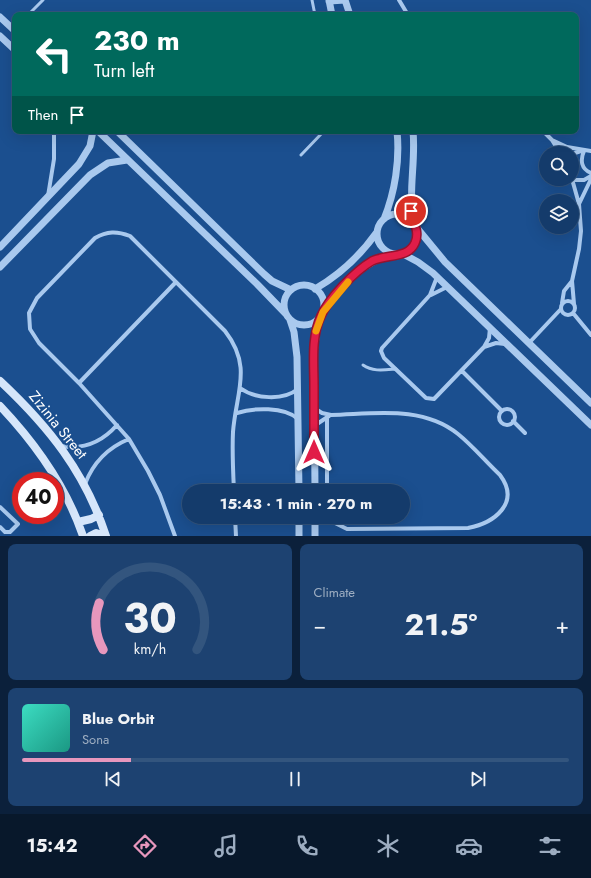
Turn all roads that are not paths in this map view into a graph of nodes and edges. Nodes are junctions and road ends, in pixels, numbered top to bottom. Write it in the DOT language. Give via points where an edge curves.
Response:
graph roads {
  1 [pos="43,0"];
  2 [pos="312,0"];
  3 [pos="346,0"];
  4 [pos="399,0"];
  5 [pos="329,1"];
  6 [pos="31,12"];
  7 [pos="314,12"];
  8 [pos="331,12"];
  9 [pos="349,12"];
  10 [pos="406,12"];
  11 [pos="0,17"];
  12 [pos="12,28"];
  13 [pos="0,36"];
  14 [pos="12,47"];
  15 [pos="54,134"];
  16 [pos="92,134"];
  17 [pos="101,134"];
  18 [pos="120,134"];
  19 [pos="321,134"];
  20 [pos="397,134"];
  21 [pos="413,134"];
  22 [pos="546,134"];
  23 [pos="552,140"];
  24 [pos="556,146"];
  25 [pos="584,151"];
  26 [pos="591,151"];
  27 [pos="579,152"];
  28 [pos="301,155"];
  29 [pos="127,160"];
  30 [pos="591,172"];
  31 [pos="591,177"];
  32 [pos="579,180"];
  33 [pos="48,196"];
  34 [pos="579,204"];
  35 [pos="384,219"];
  36 [pos="415,225"];
  37 [pos="377,232"];
  38 [pos="0,247"];
  39 [pos="403,254"];
  40 [pos="395,255"];
  41 [pos="0,267"];
  42 [pos="437,278"];
  43 [pos="572,281"];
  44 [pos="176,282"];
  45 [pos="447,287"];
  46 [pos="315,289"];
  47 [pos="291,290"];
  48 [pos="430,295"];
  49 [pos="562,303"];
  50 [pos="574,304"];
  51 [pos="560,310"];
  52 [pos="573,313"];
  53 [pos="322,315"];
  54 [pos="288,317"];
  55 [pos="490,328"];
  56 [pos="591,335"];
  57 [pos="529,343"];
  58 [pos="507,344"];
  59 [pos="484,347"];
  60 [pos="362,365"];
  61 [pos="396,369"];
  62 [pos="462,371"];
  63 [pos="0,381"];
  64 [pos="79,383"];
  65 [pos="240,388"];
  66 [pos="298,389"];
  67 [pos="591,403"];
  68 [pos="0,406"];
  69 [pos="314,408"];
  70 [pos="502,411"];
  71 [pos="236,413"];
  72 [pos="329,416"];
  73 [pos="298,420"];
  74 [pos="513,422"];
  75 [pos="116,425"];
  76 [pos="591,425"];
  77 [pos="314,426"];
  78 [pos="525,433"];
  79 [pos="129,439"];
  80 [pos="61,446"];
  81 [pos="85,484"];
  82 [pos="234,484"];
  83 [pos="299,484"];
  84 [pos="314,484"];
  85 [pos="327,484"];
  86 [pos="0,507"];
  87 [pos="99,515"];
  88 [pos="78,522"];
  89 [pos="235,524"];
  90 [pos="299,524"];
  91 [pos="315,524"];
  92 [pos="337,524"];
  93 [pos="0,527"];
  94 [pos="83,536"];
  95 [pos="90,536"];
  96 [pos="105,536"];
  97 [pos="175,536"];
  98 [pos="236,536"];
  99 [pos="299,536"];
  100 [pos="315,536"];
  1 -- 6 [label="lane"];
  2 -- 7 [label="lane"];
  3 -- 5 [label="street"];
  3 -- 9 [label="street"];
  4 -- 10 [label="street"];
  5 -- 8 [label="street"];
  11 -- 12 [label="street"];
  13 -- 14 [label="street"];
  15 -- 33 [label="street" via="54,159"];
  16 -- 33 [label="street" via="86,155"];
  17 -- 29 [label="street"];
  18 -- 47 [label="street" via="264,274"];
  19 -- 28 [label="lane"];
  20 -- 35 [label="street" via="398,156 394,188"];
  21 -- 36 [label="street" via="410,200"];
  22 -- 23 [label="street"];
  23 -- 24 [label="street"];
  23 -- 25 [label="street"];
  25 -- 26 [label="street"];
  25 -- 27 [label="street"];
  25 -- 30 [label="street" via="581,162 584,168"];
  29 -- 41 [label="street" via="108,163 90,175"];
  29 -- 54 [label="street"];
  31 -- 32 [label="street"];
  31 -- 34 [label="street"];
  33 -- 38 [label="street"];
  34 -- 43 [label="street" via="581,240"];
  35 -- 36 [label="street" via="399,214 407,216"];
  35 -- 37 [label="street"];
  36 -- 39 [label="street" via="415,244"];
  36 -- 57 [label="street" via="445,262"];
  37 -- 40 [label="street" via="381,247"];
  37 -- 46 [label="street" via="345,269"];
  39 -- 40 [label="street"];
  39 -- 42 [label="street"];
  40 -- 53 [label="street" via="379,258 365,267 345,285"];
  42 -- 45 [label="street"];
  42 -- 48 [label="street"];
  43 -- 49 [label="street" via="564,291"];
  43 -- 50 [label="street"];
  44 -- 64 [label="street"];
  44 -- 64 [label="street" via="130,236 112,232 103,234 88,244 37,298 28,321 39,343"];
  44 -- 65 [label="street" via="233,341 241,364"];
  45 -- 48 [label="street"];
  45 -- 55 [label="street"];
  46 -- 47 [label="street" via="303,285"];
  46 -- 53 [label="street" via="323,299"];
  47 -- 54 [label="street" via="284,301"];
  48 -- 61 [label="street" via="382,348 382,355"];
  49 -- 50 [label="street" via="568,301"];
  49 -- 51 [label="street"];
  50 -- 52 [label="street"];
  51 -- 52 [label="street" via="564,315"];
  51 -- 57 [label="street"];
  52 -- 56 [label="street"];
  53 -- 54 [label="street" via="315,322 302,326"];
  53 -- 69 [label="street" via="316,329"];
  54 -- 66 [label="street" via="296,345"];
  55 -- 58 [label="street"];
  55 -- 59 [label="street" via="489,338"];
  57 -- 67 [label="street"];
  58 -- 59 [label="street" via="496,343"];
  58 -- 76 [label="street"];
  59 -- 62 [label="street"];
  60 -- 61 [label="lane" via="379,371"];
  61 -- 62 [label="street" via="431,400"];
  62 -- 70 [label="street"];
  63 -- 80 [label="main road, Zizinia Street"];
  64 -- 75 [label="street"];
  65 -- 66 [label="street" via="251,394 269,396 288,395"];
  65 -- 71 [label="street"];
  66 -- 73 [label="street"];
  68 -- 88 [label="main road, Zizinia Street" via="41,454"];
  69 -- 72 [label="street"];
  69 -- 77 [label="street"];
  70 -- 74 [label="street" via="512,411"];
  70 -- 74 [label="street" via="499,418 502,423 506,425"];
  71 -- 73 [label="street" via="252,410 280,411"];
  71 -- 82 [label="street" via="233,432"];
  72 -- 77 [label="street"];
  72 -- 85 [label="street"];
  72 -- 92 [label="street" via="408,414 426,417 442,424 465,440 500,475 507,489 503,508 494,518 468,528 347,529"];
  73 -- 83 [label="street"];
  74 -- 78 [label="street"];
  75 -- 79 [label="street"];
  75 -- 80 [label="street" via="102,439 89,445 75,448"];
  77 -- 84 [label="street"];
  79 -- 81 [label="street" via="104,454 94,465"];
  79 -- 97 [label="street" via="160,495"];
  80 -- 81 [label="main road, Zizinia Street"];
  81 -- 87 [label="main road, Zizinia Street"];
  86 -- 93 [label="street" via="18,525 8,532"];
  87 -- 88 [label="main road"];
  87 -- 96 [label="main road, Zizinia Street"];
  88 -- 94 [label="main road, Zizinia Street"];
  89 -- 98 [label="street"];
  90 -- 99 [label="street"];
  91 -- 100 [label="street"];
  95 -- 96 [label="main road" via="96,533"];
}
